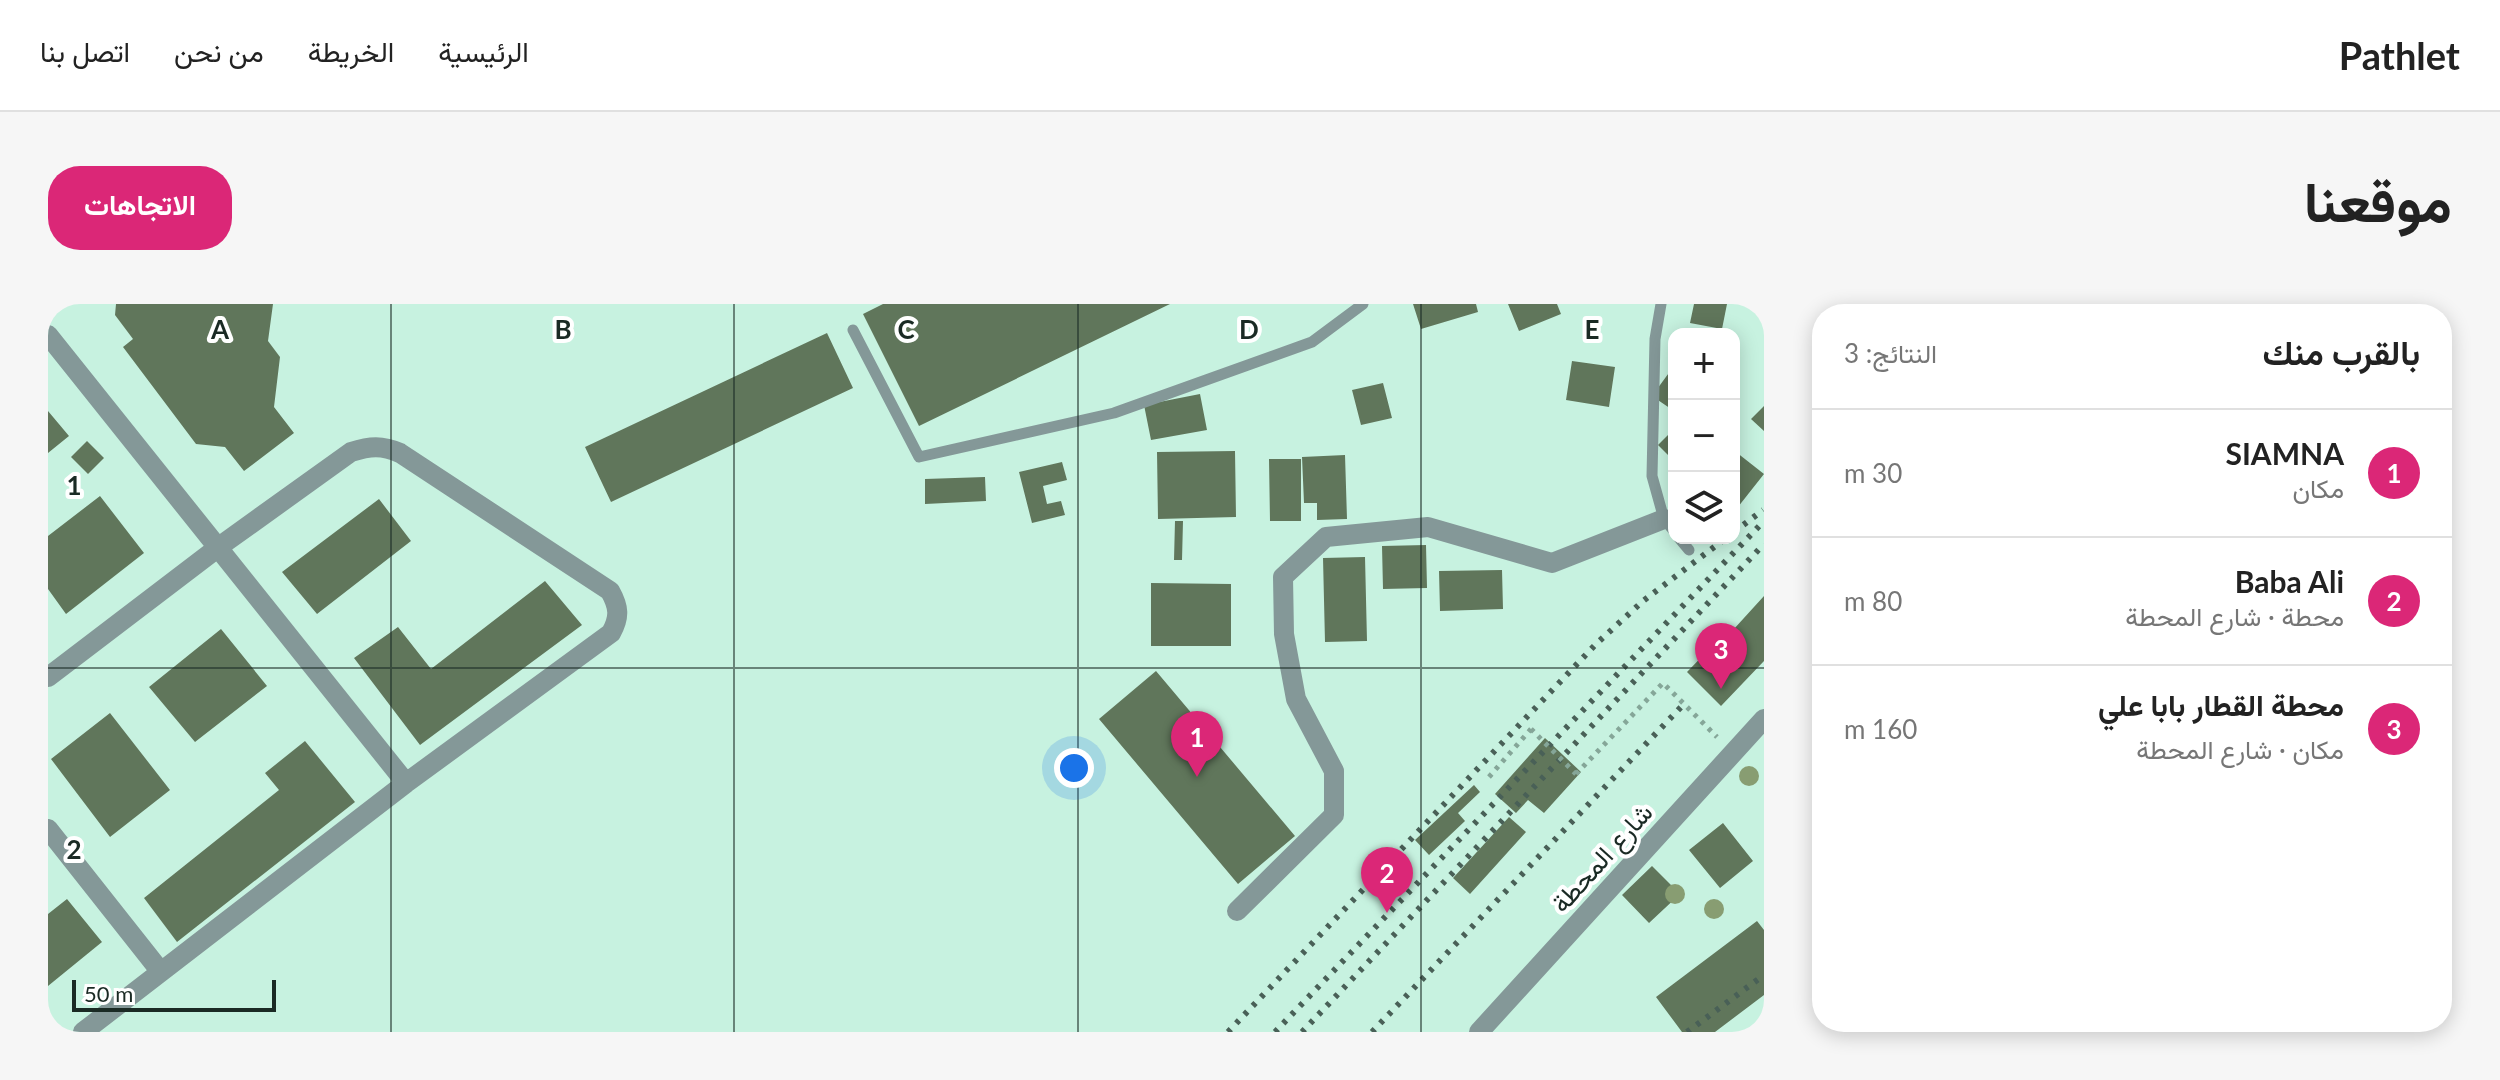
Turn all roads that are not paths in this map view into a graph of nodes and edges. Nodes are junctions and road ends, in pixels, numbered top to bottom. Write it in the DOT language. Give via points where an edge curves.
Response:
graph roads {
  1 [pos="1363,304"];
  2 [pos="1661,304"];
  3 [pos="853,330"];
  4 [pos="48,335"];
  5 [pos="1668,522"];
  6 [pos="1668,525"];
  7 [pos="1684,544"];
  8 [pos="220,546"];
  9 [pos="1689,550"];
  10 [pos="48,677"];
  11 [pos="1764,719"];
  12 [pos="406,783"];
  13 [pos="48,829"];
  14 [pos="1237,911"];
  15 [pos="161,972"];
  16 [pos="83,1032"];
  17 [pos="1479,1032"];
  1 -- 3 [label="lane" via="1312,342 1114,413 919,457"];
  2 -- 5 [label="lane" via="1655,339 1652,476"];
  4 -- 8 [label="street"];
  6 -- 14 [label="street" via="1552,563 1428,527 1326,537 1283,577 1284,634 1296,699 1334,771 1334,815"];
  7 -- 9 [label="lane"];
  8 -- 10 [label="street"];
  8 -- 12 [label="street"];
  8 -- 12 [label="street" via="351,452 385,446 610,591 618,605 611,633"];
  11 -- 17 [label="street, شارع المحطة"];
  12 -- 15 [label="street"];
  13 -- 15 [label="street"];
  15 -- 16 [label="street"];
}
